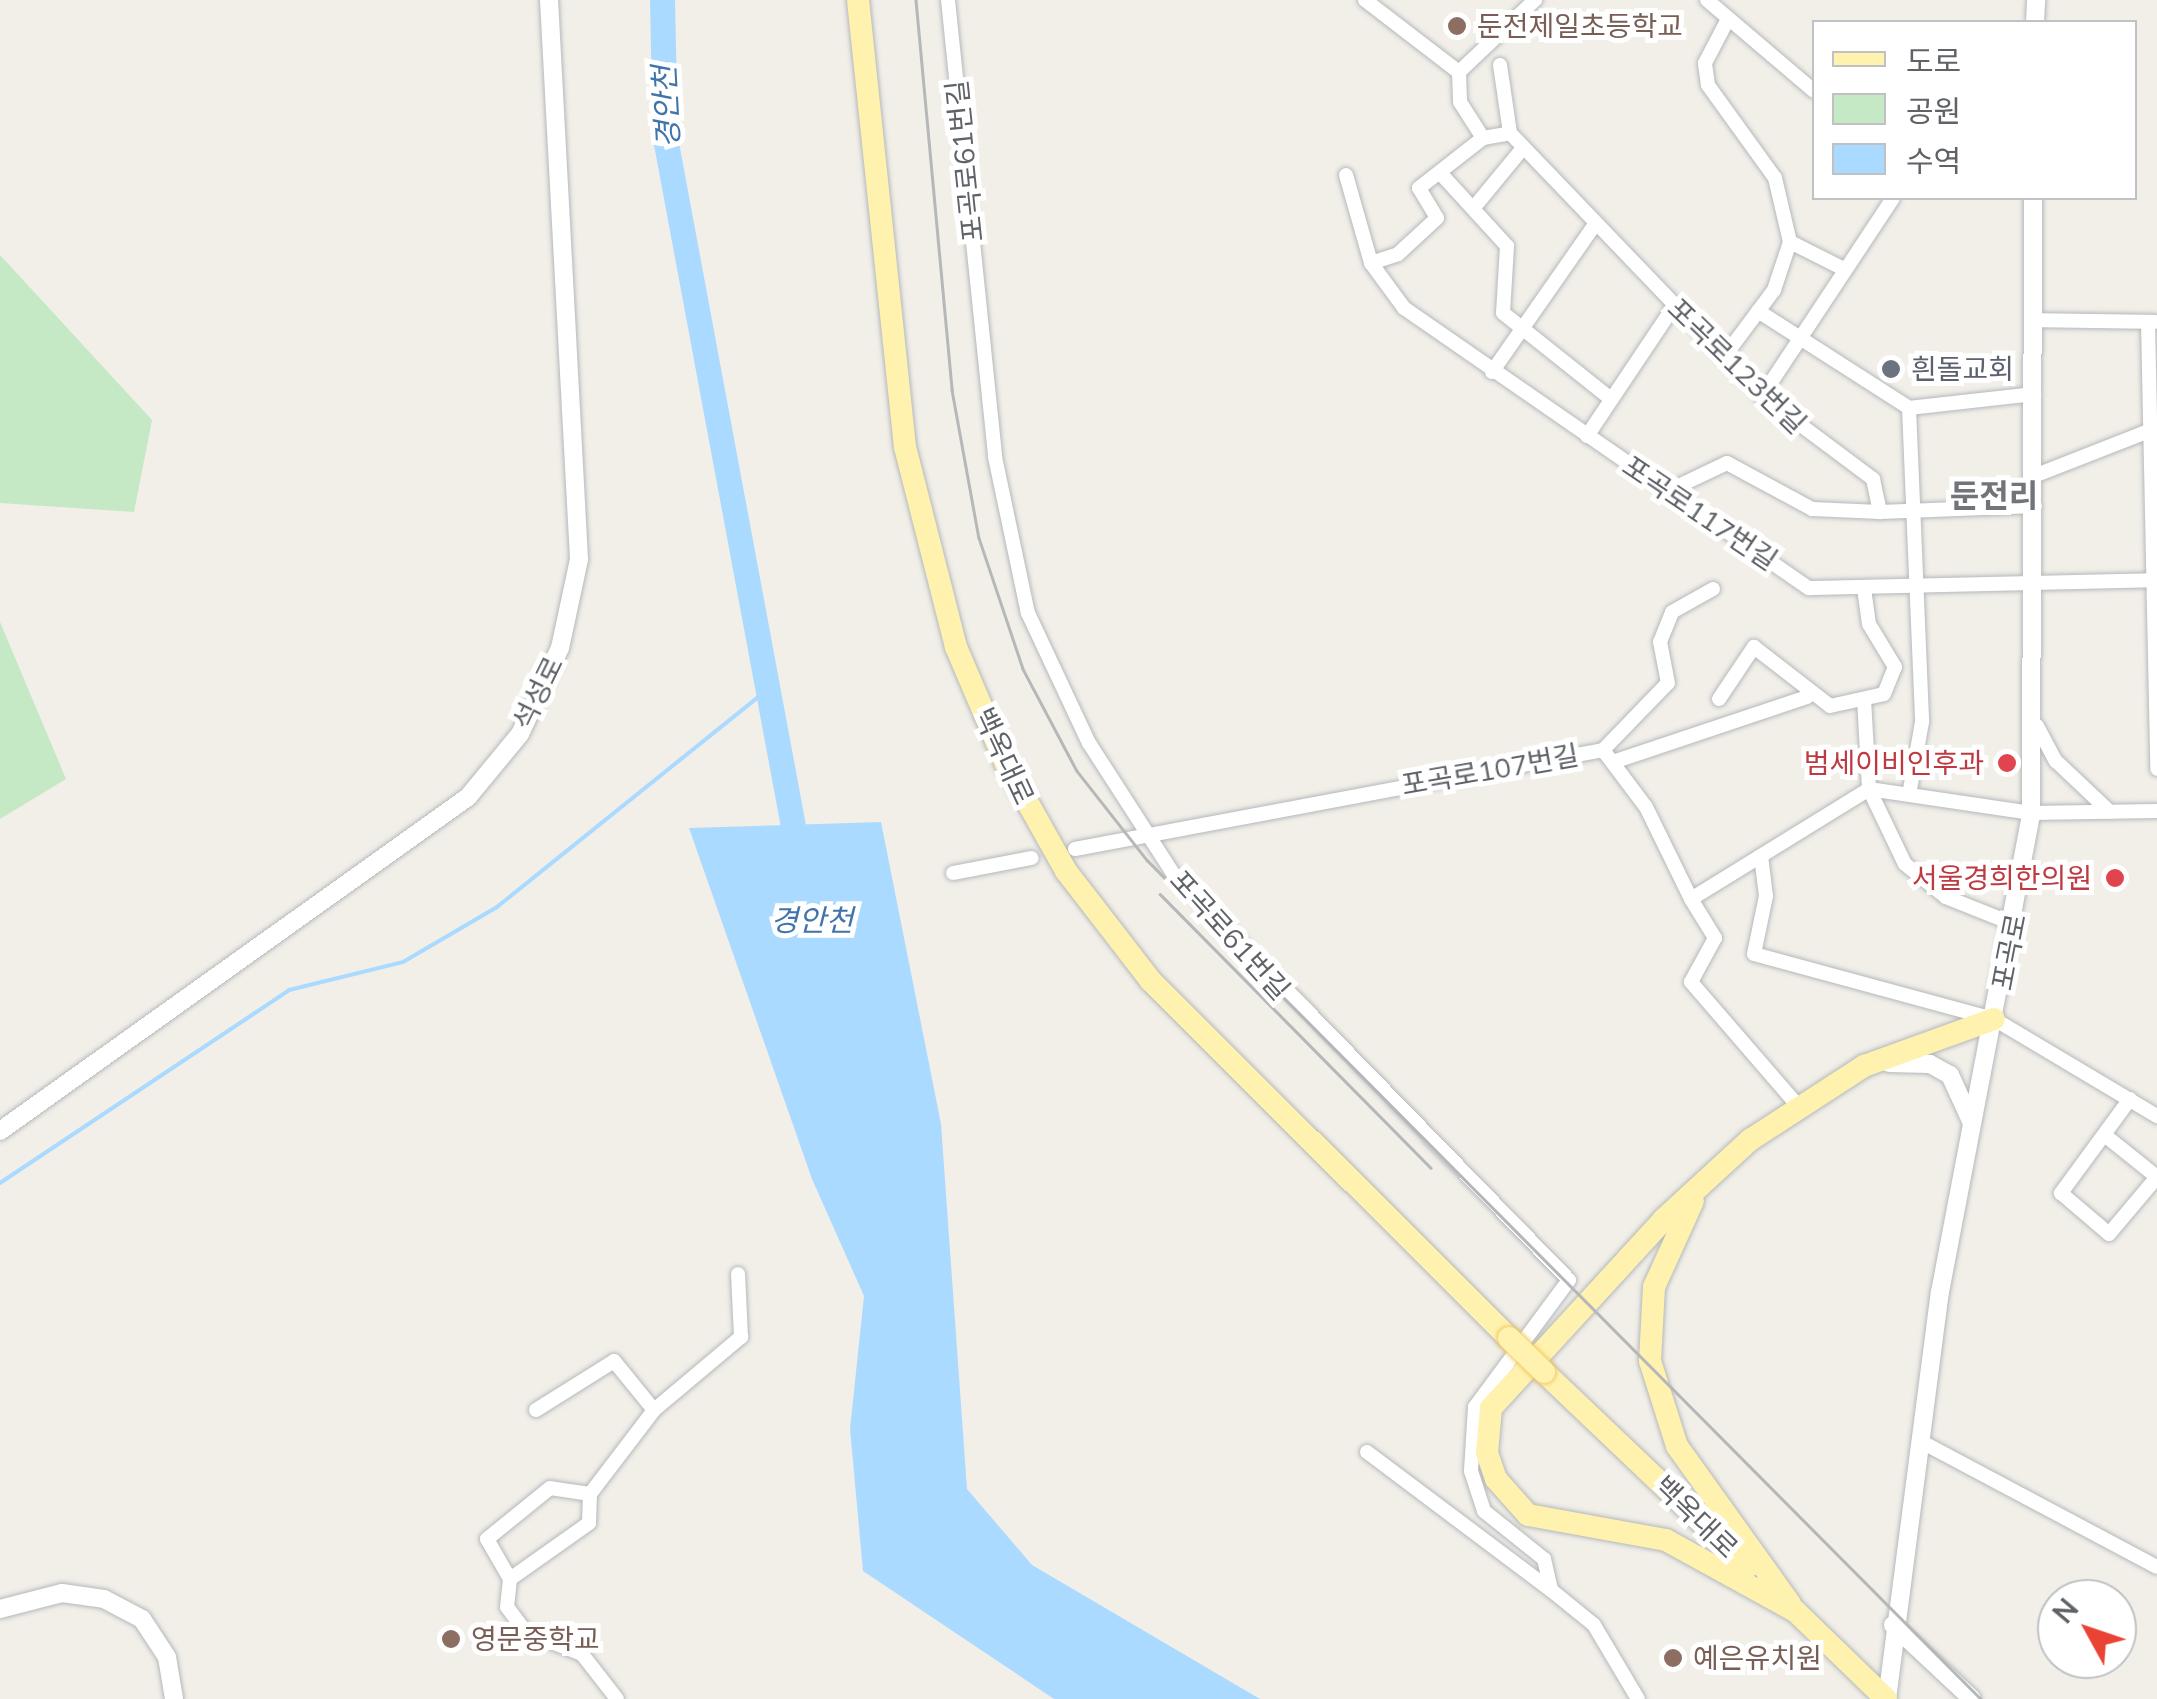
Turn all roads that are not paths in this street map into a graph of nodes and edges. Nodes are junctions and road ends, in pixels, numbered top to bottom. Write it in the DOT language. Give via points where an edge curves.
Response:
graph roads {
  1 [pos="549,0"];
  2 [pos="858,0"];
  3 [pos="948,0"];
  4 [pos="1365,0"];
  5 [pos="1535,0"];
  6 [pos="1707,0"];
  7 [pos="1728,19"];
  8 [pos="1500,65"];
  9 [pos="1459,72"];
  10 [pos="1812,88"];
  11 [pos="1510,134"];
  12 [pos="1483,138"];
  13 [pos="1523,148"];
  14 [pos="1346,175"];
  15 [pos="1443,176"];
  16 [pos="1892,200"];
  17 [pos="2033,200"];
  18 [pos="1476,205"];
  19 [pos="1594,226"];
  20 [pos="1790,242"];
  21 [pos="1370,263"];
  22 [pos="1844,269"];
  23 [pos="1674,306"];
  24 [pos="1758,311"];
  25 [pos="2031,320"];
  26 [pos="2153,322"];
  27 [pos="1521,330"];
  28 [pos="1802,340"];
  29 [pos="1724,357"];
  30 [pos="1492,372"];
  31 [pos="2034,394"];
  32 [pos="1762,396"];
  33 [pos="1611,398"];
  34 [pos="1909,408"];
  35 [pos="2153,430"];
  36 [pos="1587,436"];
  37 [pos="2034,476"];
  38 [pos="1668,491"];
  39 [pos="2034,506"];
  40 [pos="1880,512"];
  41 [pos="1913,512"];
  42 [pos="2156,580"];
  43 [pos="2036,581"];
  44 [pos="1914,587"];
  45 [pos="1864,588"];
  46 [pos="1713,590"];
  47 [pos="1807,697"];
  48 [pos="1719,699"];
  49 [pos="1864,699"];
  50 [pos="2037,726"];
  51 [pos="1608,756"];
  52 [pos="2157,769"];
  53 [pos="1869,789"];
  54 [pos="1909,795"];
  55 [pos="2110,812"];
  56 [pos="2157,812"];
  57 [pos="2031,814"];
  58 [pos="1144,833"];
  59 [pos="1075,849"];
  60 [pos="1761,856"];
  61 [pos="1032,858"];
  62 [pos="953,873"];
  63 [pos="1691,900"];
  64 [pos="2016,925"];
  65 [pos="1994,1019"];
  66 [pos="1864,1066"];
  67 [pos="2130,1099"];
  68 [pos="1797,1105"];
  69 [pos="2157,1116"];
  70 [pos="0,1131"];
  71 [pos="1974,1133"];
  72 [pos="2106,1137"];
  73 [pos="1716,1167"];
  74 [pos="2157,1177"];
  75 [pos="738,1274"];
  76 [pos="536,1410"];
  77 [pos="654,1410"];
  78 [pos="1920,1441"];
  79 [pos="1368,1452"];
  80 [pos="590,1494"];
  81 [pos="2157,1566"];
  82 [pos="510,1579"];
  83 [pos="1552,1590"];
  84 [pos="0,1609"];
  85 [pos="1795,1611"];
  86 [pos="1894,1625"];
  87 [pos="174,1699"];
  88 [pos="617,1699"];
  89 [pos="1638,1699"];
  90 [pos="1886,1699"];
  91 [pos="1972,1699"];
  1 -- 70 [label="street, 석성로" via="579,559 560,648 520,734 468,797"];
  2 -- 85 [label="main road, 백옥대로, bridge" via="905,447 956,648 1006,764 1066,871 1151,981"];
  3 -- 58 [label="street, 포곡로61번길" via="1004,521 1059,682"];
  4 -- 9 [label="street"];
  5 -- 9 [label="street"];
  6 -- 7 [label="street"];
  7 -- 10 [label="street"];
  7 -- 20 [label="street" via="1704,63 1708,86 1774,178"];
  8 -- 11 [label="street"];
  9 -- 12 [label="street" via="1460,102"];
  11 -- 12 [label="street"];
  11 -- 13 [label="street, 포곡로123번길"];
  12 -- 15 [label="street"];
  13 -- 18 [label="street"];
  13 -- 19 [label="street, 포곡로123번길"];
  14 -- 21 [label="street"];
  15 -- 18 [label="street"];
  15 -- 21 [label="street" via="1419,188 1437,218 1430,228"];
  16 -- 22 [label="street"];
  17 -- 25 [label="street, 포곡로"];
  18 -- 27 [label="street" via="1507,246 1503,313"];
  19 -- 23 [label="street, 포곡로123번길"];
  19 -- 27 [label="street"];
  20 -- 22 [label="street"];
  20 -- 24 [label="street"];
  21 -- 30 [label="street, 포곡로117번길" via="1404,308"];
  22 -- 28 [label="street"];
  23 -- 29 [label="street, 포곡로123번길"];
  23 -- 33 [label="street"];
  24 -- 28 [label="street"];
  24 -- 29 [label="street"];
  25 -- 26 [label="street"];
  25 -- 31 [label="street, 포곡로"];
  26 -- 35 [label="street"];
  27 -- 30 [label="street"];
  27 -- 33 [label="street"];
  28 -- 32 [label="street"];
  28 -- 34 [label="street"];
  29 -- 32 [label="street, 포곡로123번길"];
  30 -- 36 [label="street, 포곡로117번길"];
  31 -- 34 [label="street"];
  31 -- 37 [label="street, 포곡로"];
  32 -- 40 [label="street, 포곡로123번길" via="1874,480"];
  33 -- 36 [label="street"];
  34 -- 41 [label="street"];
  35 -- 37 [label="street"];
  35 -- 42 [label="street"];
  36 -- 38 [label="street, 포곡로117번길"];
  37 -- 39 [label="street, 포곡로"];
  38 -- 40 [label="street" via="1727,464 1812,509"];
  38 -- 45 [label="street, 포곡로117번길" via="1809,588"];
  39 -- 41 [label="street"];
  39 -- 43 [label="street, 포곡로"];
  40 -- 41 [label="street"];
  41 -- 44 [label="street"];
  42 -- 43 [label="street, 포곡로117번길"];
  42 -- 52 [label="street"];
  43 -- 44 [label="street, 포곡로117번길"];
  43 -- 50 [label="street, 포곡로"];
  44 -- 45 [label="street, 포곡로117번길"];
  44 -- 54 [label="street" via="1922,722"];
  45 -- 49 [label="street" via="1868,624 1895,668 1884,694"];
  46 -- 51 [label="street" via="1672,612 1660,642 1668,684"];
  47 -- 48 [label="street" via="1754,647"];
  47 -- 49 [label="street" via="1830,706"];
  47 -- 51 [label="street"];
  49 -- 53 [label="street"];
  50 -- 55 [label="street" via="2056,760"];
  50 -- 57 [label="street, 포곡로"];
  51 -- 58 [label="street, 포곡로107번길"];
  51 -- 63 [label="street, 포곡로107번길"];
  53 -- 54 [label="street"];
  53 -- 60 [label="street"];
  53 -- 64 [label="street" via="1890,838 1923,880"];
  54 -- 57 [label="street"];
  55 -- 56 [label="street"];
  55 -- 57 [label="street"];
  57 -- 64 [label="street, 포곡로"];
  58 -- 59 [label="street, 포곡로107번길"];
  58 -- 83 [label="street, 포곡로61번길" via="1264,975 1569,1280 1486,1386 1468,1448 1484,1511 1544,1559"];
  60 -- 63 [label="street"];
  60 -- 65 [label="street" via="1766,896 1754,954"];
  61 -- 62 [label="street"];
  63 -- 68 [label="street, 포곡로107번길" via="1715,938 1691,982"];
  64 -- 65 [label="street, 포곡로"];
  65 -- 66 [label="main road"];
  65 -- 67 [label="street"];
  65 -- 71 [label="street, 포곡로"];
  66 -- 68 [label="main road"];
  66 -- 71 [label="street" via="1930,1064 1966,1093"];
  67 -- 69 [label="street"];
  67 -- 72 [label="street"];
  68 -- 73 [label="main road"];
  71 -- 78 [label="street, 포곡로"];
  72 -- 74 [label="street"];
  72 -- 74 [label="street" via="2061,1193 2109,1234"];
  73 -- 85 [label="main road" via="1664,1256 1650,1360 1677,1446"];
  73 -- 85 [label="main road" via="1503,1386 1487,1453 1496,1479 1528,1515 1666,1540"];
  75 -- 77 [label="street" via="741,1337"];
  76 -- 77 [label="street" via="614,1362"];
  77 -- 80 [label="street"];
  78 -- 81 [label="street"];
  78 -- 86 [label="street, 포곡로"];
  79 -- 83 [label="street"];
  80 -- 82 [label="street" via="589,1523"];
  80 -- 82 [label="street" via="550,1488 487,1540"];
  82 -- 88 [label="street" via="507,1607 526,1632 582,1654"];
  83 -- 89 [label="street, 포곡로61번길" via="1594,1625"];
  84 -- 87 [label="street" via="62,1594 104,1599 142,1619 167,1658"];
  85 -- 90 [label="main road, 백옥대로"];
  86 -- 90 [label="street, 포곡로"];
  86 -- 91 [label="street"];
}
